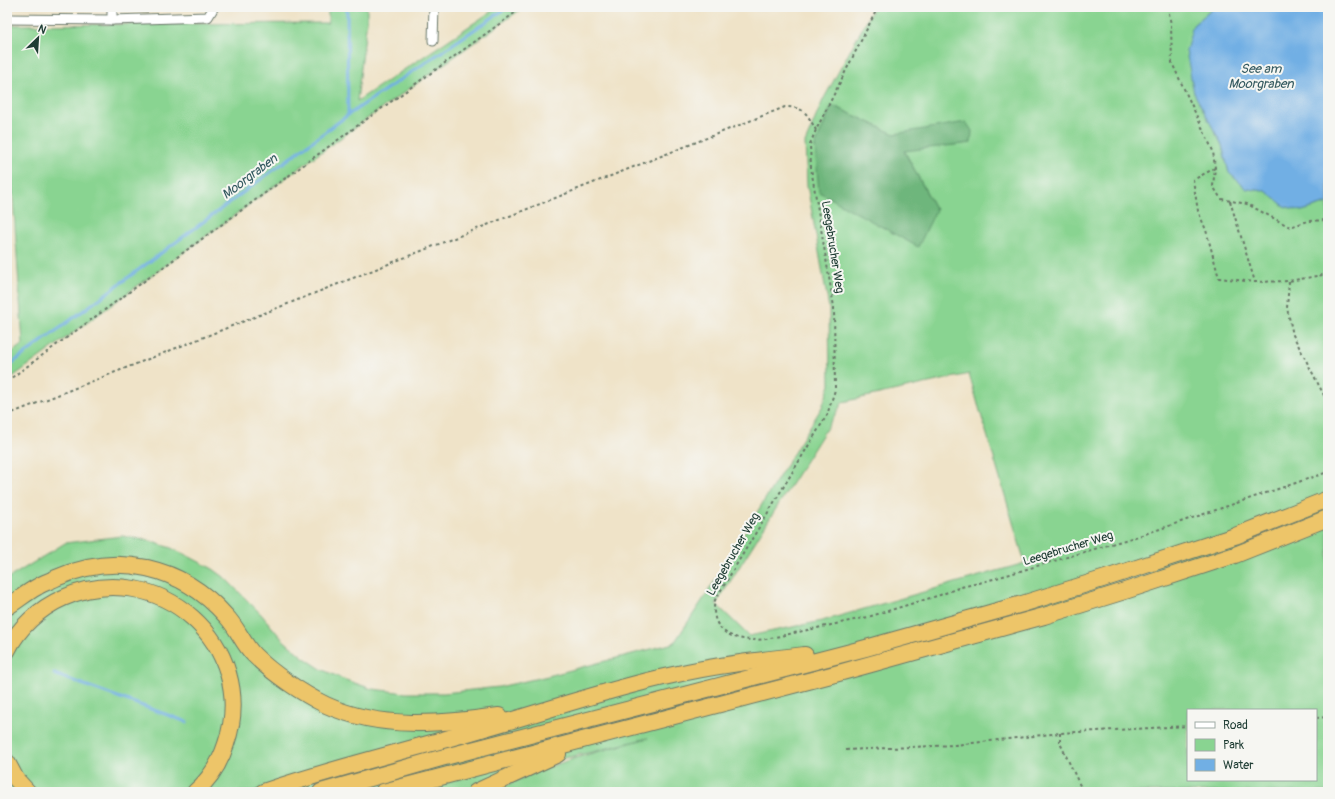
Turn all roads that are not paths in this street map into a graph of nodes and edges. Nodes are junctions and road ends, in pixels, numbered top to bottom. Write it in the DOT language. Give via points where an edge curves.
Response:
graph roads {
  1 [pos="112,7"];
  2 [pos="214,7"];
  3 [pos="434,7"];
  4 [pos="7,19"];
  5 [pos="112,20"];
  6 [pos="433,41"];
  7 [pos="1328,499"];
  8 [pos="1328,518"];
  9 [pos="7,608"];
  10 [pos="866,648"];
  11 [pos="7,651"];
  12 [pos="548,710"];
  13 [pos="596,737"];
  14 [pos="7,762"];
  15 [pos="28,792"];
  16 [pos="195,792"];
  17 [pos="263,792"];
  18 [pos="321,792"];
  19 [pos="384,792"];
  20 [pos="476,792"];
  1 -- 5 [label="street"];
  2 -- 5 [label="street" via="208,17"];
  3 -- 6 [label="street"];
  4 -- 5 [label="street"];
  7 -- 10 [label="highway" via="1235,536 1109,577"];
  8 -- 13 [label="highway" via="1234,555 1044,616"];
  9 -- 12 [label="highway" via="37,586 70,572 97,565 133,564 160,570 203,593 227,616 254,654 282,678 327,706 374,720 419,724 456,722"];
  10 -- 12 [label="highway" via="693,671 636,684"];
  10 -- 18 [label="highway" via="440,758"];
  11 -- 16 [label="highway" via="37,614 56,601 81,591 129,588 164,598 185,611 203,628 222,657 230,682 233,704 230,731 220,760"];
  12 -- 17 [label="highway"];
  13 -- 19 [label="highway"];
  13 -- 20 [label="highway"];
  14 -- 15 [label="highway" via="16,779"];
}
